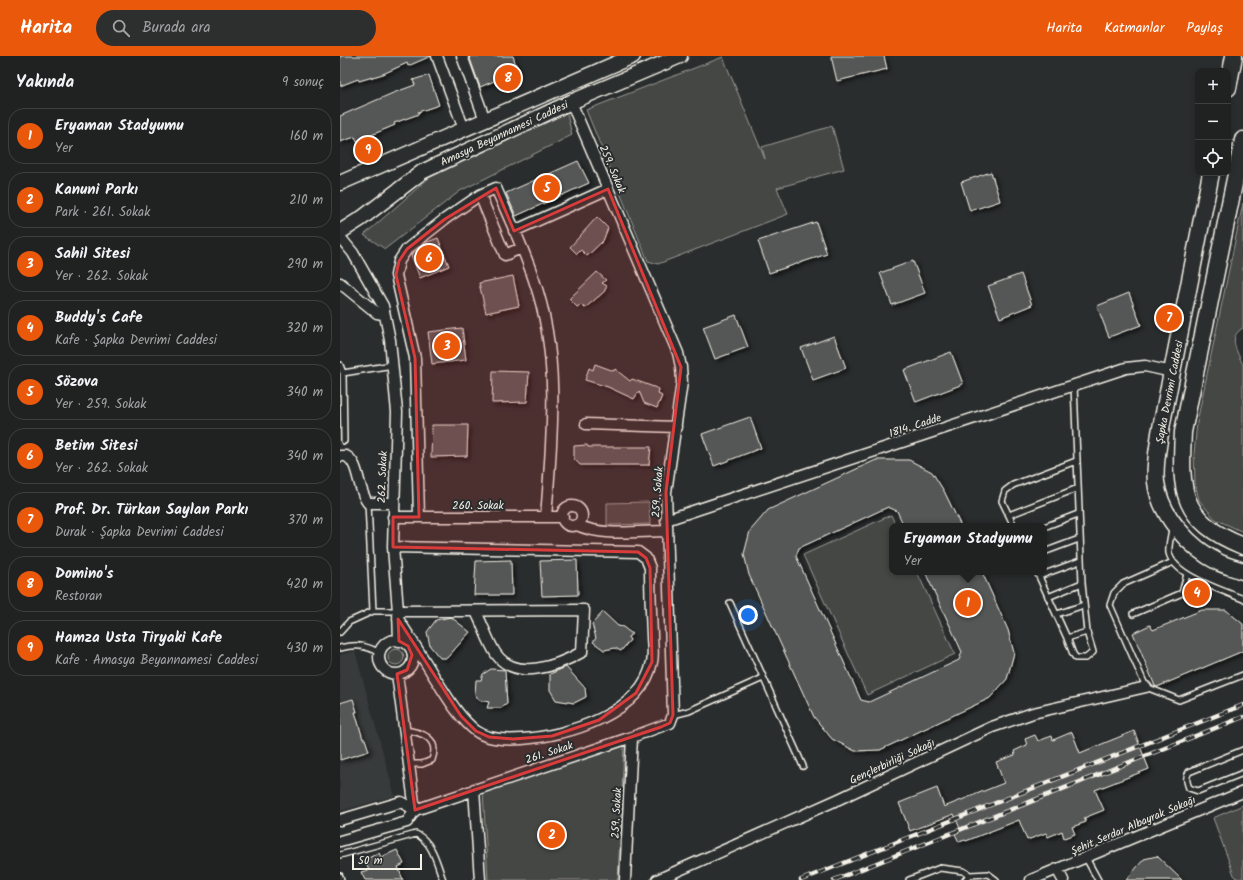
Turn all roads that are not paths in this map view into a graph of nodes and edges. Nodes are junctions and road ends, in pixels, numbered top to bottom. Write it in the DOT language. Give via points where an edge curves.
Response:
graph roads {
  1 [pos="437,56"];
  2 [pos="462,56"];
  3 [pos="633,56"];
  4 [pos="680,56"];
  5 [pos="1234,56"];
  6 [pos="1231,72"];
  7 [pos="571,102"];
  8 [pos="485,120"];
  9 [pos="464,129"];
  10 [pos="1243,140"];
  11 [pos="1210,176"];
  12 [pos="340,183"];
  13 [pos="608,189"];
  14 [pos="480,195"];
  15 [pos="514,231"];
  16 [pos="340,232"];
  17 [pos="340,236"];
  18 [pos="521,248"];
  19 [pos="340,283"];
  20 [pos="383,314"];
  21 [pos="340,365"];
  22 [pos="394,365"];
  23 [pos="1172,372"];
  24 [pos="343,373"];
  25 [pos="1074,385"];
  26 [pos="586,424"];
  27 [pos="676,427"];
  28 [pos="344,441"];
  29 [pos="340,456"];
  30 [pos="1076,461"];
  31 [pos="1078,488"];
  32 [pos="368,503"];
  33 [pos="393,503"];
  34 [pos="1078,514"];
  35 [pos="1009,515"];
  36 [pos="393,517"];
  37 [pos="419,517"];
  38 [pos="546,517"];
  39 [pos="563,517"];
  40 [pos="666,520"];
  41 [pos="1173,522"];
  42 [pos="1013,523"];
  43 [pos="577,524"];
  44 [pos="1047,526"];
  45 [pos="667,531"];
  46 [pos="1079,539"];
  47 [pos="1243,546"];
  48 [pos="393,547"];
  49 [pos="1047,551"];
  50 [pos="1080,561"];
  51 [pos="1173,562"];
  52 [pos="1047,571"];
  53 [pos="1243,571"];
  54 [pos="1187,574"];
  55 [pos="1038,575"];
  56 [pos="1082,583"];
  57 [pos="1048,597"];
  58 [pos="1243,599"];
  59 [pos="730,603"];
  60 [pos="1084,605"];
  61 [pos="373,611"];
  62 [pos="476,612"];
  63 [pos="1057,614"];
  64 [pos="1133,614"];
  65 [pos="398,615"];
  66 [pos="340,632"];
  67 [pos="1088,632"];
  68 [pos="1067,638"];
  69 [pos="398,641"];
  70 [pos="340,648"];
  71 [pos="380,653"];
  72 [pos="397,674"];
  73 [pos="1243,675"];
  74 [pos="763,678"];
  75 [pos="1146,687"];
  76 [pos="673,715"];
  77 [pos="404,730"];
  78 [pos="632,737"];
  79 [pos="1243,750"];
  80 [pos="409,764"];
  81 [pos="802,766"];
  82 [pos="1243,773"];
  83 [pos="474,789"];
  84 [pos="1243,792"];
  85 [pos="415,810"];
  86 [pos="340,820"];
  87 [pos="340,841"];
  88 [pos="340,854"];
  89 [pos="1086,858"];
  90 [pos="1057,869"];
  91 [pos="340,876"];
  92 [pos="970,876"];
  93 [pos="341,880"];
  94 [pos="443,880"];
  95 [pos="480,880"];
  96 [pos="625,880"];
  97 [pos="657,880"];
  98 [pos="909,880"];
  99 [pos="965,880"];
  100 [pos="996,880"];
  101 [pos="1031,880"];
  102 [pos="1063,880"];
  103 [pos="1098,880"];
  1 -- 9 [label="street"];
  2 -- 8 [label="street"];
  3 -- 8 [label="main road, Amasya Beyannamesi Caddesi"];
  4 -- 7 [label="main road, Amasya Beyannamesi Caddesi"];
  5 -- 6 [label="main road"];
  7 -- 13 [label="street, 259. Sokak"];
  7 -- 16 [label="main road, Amasya Beyannamesi Caddesi" via="422,172"];
  8 -- 9 [label="main road, Amasya Beyannamesi Caddesi"];
  9 -- 12 [label="main road, Amasya Beyannamesi Caddesi"];
  10 -- 47 [label="main road, Şapka Devrimi Caddesi" via="1184,432 1181,470 1184,488 1196,515 1208,528"];
  11 -- 23 [label="main road, Şapka Devrimi Caddesi"];
  13 -- 15 [label="street"];
  13 -- 27 [label="street, 259. Sokak" via="678,353 682,382"];
  14 -- 15 [label="street" via="496,188"];
  14 -- 18 [label="street" via="505,255"];
  14 -- 37 [label="street" via="445,218 407,249 399,261 396,275 415,358"];
  15 -- 18 [label="street"];
  17 -- 20 [label="street, 262. Sokak" via="354,253 383,306"];
  18 -- 38 [label="street" via="535,281 545,324 551,372 553,422"];
  19 -- 20 [label="street" via="377,313"];
  20 -- 22 [label="street, 262. Sokak"];
  21 -- 24 [label="lane"];
  22 -- 24 [label="lane"];
  22 -- 33 [label="street, 262. Sokak" via="397,412"];
  23 -- 25 [label="street, 1814. Cadde" via="1136,365"];
  23 -- 41 [label="main road, Şapka Devrimi Caddesi" via="1160,433 1156,483"];
  24 -- 28 [label="lane"];
  25 -- 30 [label="lane"];
  25 -- 40 [label="street, 1814. Cadde"];
  26 -- 27 [label="street"];
  27 -- 40 [label="street, 259. Sokak" via="666,492"];
  29 -- 32 [label="street" via="346,456 353,461 363,497"];
  30 -- 31 [label="lane"];
  30 -- 35 [label="lane" via="1013,485 1005,491 1002,501"];
  31 -- 34 [label="lane"];
  31 -- 35 [label="lane"];
  32 -- 33 [label="street"];
  32 -- 61 [label="lane"];
  33 -- 36 [label="street, 262. Sokak"];
  34 -- 44 [label="lane"];
  34 -- 46 [label="lane"];
  35 -- 42 [label="lane"];
  36 -- 37 [label="street, 260. Sokak"];
  36 -- 48 [label="street, 262. Sokak"];
  37 -- 38 [label="street, 260. Sokak"];
  38 -- 39 [label="street, 260. Sokak"];
  39 -- 43 [label="street, 260. Sokak" via="568,525"];
  39 -- 43 [label="street" via="566,509 575,507 580,510 582,516"];
  40 -- 45 [label="street, 259. Sokak"];
  41 -- 51 [label="lane" via="1169,552"];
  41 -- 53 [label="main road, Şapka Devrimi Caddesi" via="1194,545 1220,563"];
  43 -- 45 [label="street, 260. Sokak" via="589,530 601,531"];
  45 -- 76 [label="street, 259. Sokak"];
  46 -- 49 [label="lane"];
  46 -- 50 [label="lane"];
  48 -- 65 [label="street, 262. Sokak"];
  48 -- 65 [label="street" via="638,552 646,558 650,568 652,662 636,693 599,720 552,736 513,739 490,737 476,731 461,716"];
  50 -- 52 [label="lane"];
  50 -- 56 [label="lane"];
  51 -- 54 [label="lane"];
  51 -- 75 [label="lane" via="1123,584 1114,593 1110,605"];
  54 -- 58 [label="lane"];
  54 -- 64 [label="lane" via="1182,593"];
  55 -- 57 [label="lane"];
  56 -- 57 [label="lane"];
  56 -- 60 [label="lane"];
  57 -- 63 [label="lane"];
  59 -- 74 [label="lane"];
  60 -- 63 [label="lane"];
  60 -- 67 [label="lane"];
  61 -- 65 [label="lane"];
  61 -- 66 [label="lane" via="349,622"];
  62 -- 62 [label="street" via="584,610 582,652 567,661 551,666 519,668 497,654"];
  62 -- 65 [label="street"];
  63 -- 68 [label="lane"];
  65 -- 69 [label="street, 262. Sokak"];
  67 -- 68 [label="lane"];
  67 -- 68 [label="lane" via="1093,652 1086,658 1076,658 1072,654"];
  69 -- 71 [label="street" via="388,642"];
  69 -- 72 [label="street" via="408,646 412,661 407,670"];
  70 -- 71 [label="lane" via="366,646"];
  71 -- 72 [label="street" via="379,662 382,667 391,674"];
  72 -- 77 [label="street"];
  73 -- 75 [label="lane" via="1179,700"];
  74 -- 76 [label="lane" via="689,711"];
  74 -- 81 [label="lane"];
  75 -- 97 [label="street, Gençlerbirliği Sokağı" via="1033,713 992,727"];
  76 -- 78 [label="street" via="670,723"];
  77 -- 80 [label="street"];
  77 -- 80 [label="lane" via="426,736 433,743 435,752 432,760 422,764"];
  78 -- 83 [label="street, 261. Sokak"];
  78 -- 96 [label="street, 259. Sokak"];
  79 -- 82 [label="lane" via="1189,772 1186,776 1190,788 1198,792"];
  80 -- 85 [label="street"];
  83 -- 85 [label="street, 261. Sokak"];
  83 -- 95 [label="street"];
  84 -- 89 [label="street, Şehit Serdar Albayrak Sokağı"];
  85 -- 86 [label="street" via="401,802"];
  85 -- 87 [label="street, 261. Sokak" via="407,822"];
  88 -- 94 [label="lane" via="416,834 424,838 429,845"];
  89 -- 90 [label="street, Şehit Serdar Albayrak Sokağı"];
  89 -- 103 [label="lane"];
  90 -- 101 [label="street, Şehit Serdar Albayrak Sokağı"];
  90 -- 102 [label="street"];
  91 -- 93 [label="lane"];
  92 -- 98 [label="lane" via="963,871 940,868"];
  92 -- 99 [label="lane"];
  92 -- 100 [label="lane" via="988,874"];
}
